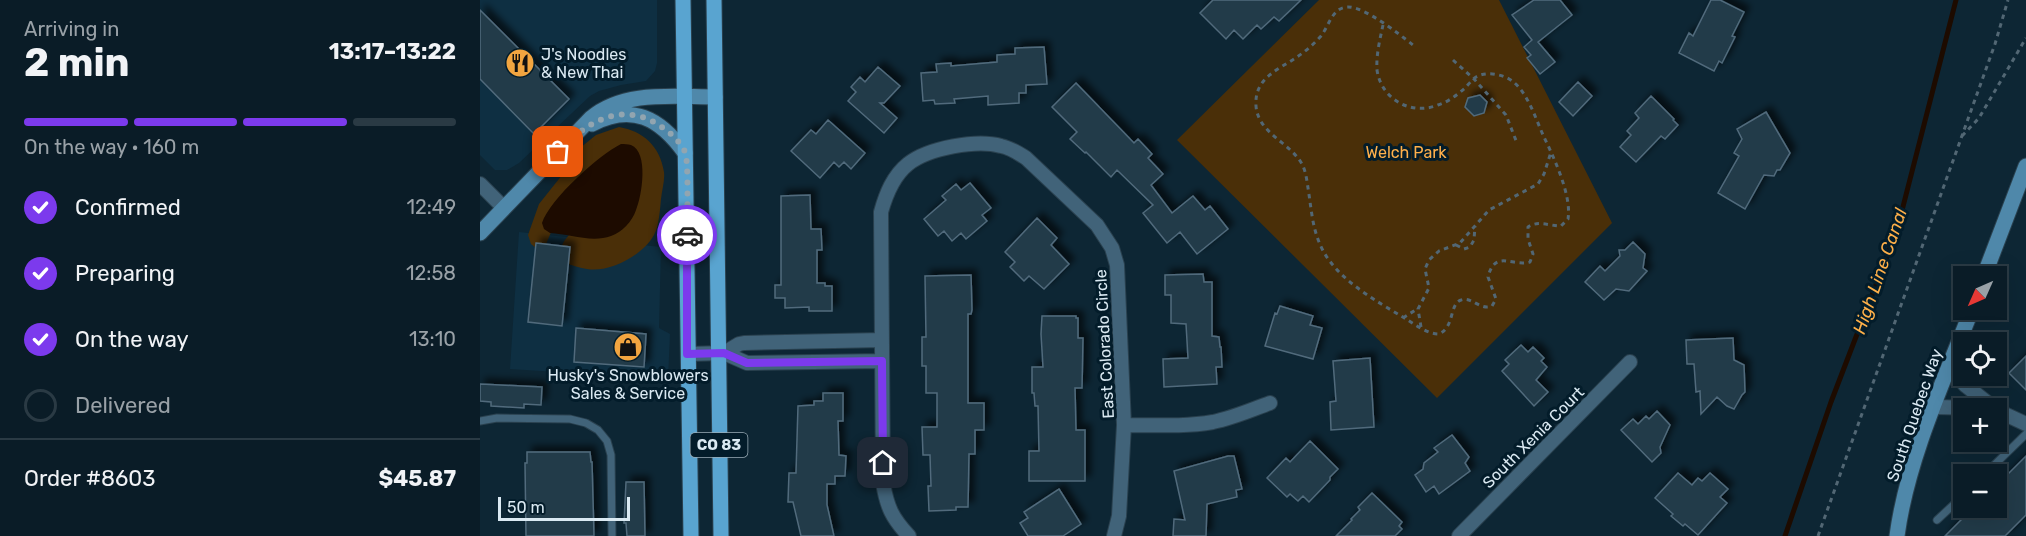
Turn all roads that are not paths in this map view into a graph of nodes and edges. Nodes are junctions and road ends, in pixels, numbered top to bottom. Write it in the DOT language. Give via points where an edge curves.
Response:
graph roads {
  1 [pos="683,0"];
  2 [pos="714,0"];
  3 [pos="685,97"];
  4 [pos="715,97"];
  5 [pos="574,135"];
  6 [pos="685,153"];
  7 [pos="2026,166"];
  8 [pos="480,184"];
  9 [pos="504,208"];
  10 [pos="480,233"];
  11 [pos="1988,266"];
  12 [pos="1968,320"];
  13 [pos="882,340"];
  14 [pos="721,353"];
  15 [pos="687,354"];
  16 [pos="882,361"];
  17 [pos="1630,362"];
  18 [pos="1950,367"];
  19 [pos="1981,398"];
  20 [pos="1270,403"];
  21 [pos="1934,407"];
  22 [pos="1953,407"];
  23 [pos="2007,415"];
  24 [pos="480,421"];
  25 [pos="2026,424"];
  26 [pos="1124,425"];
  27 [pos="2026,434"];
  28 [pos="1995,464"];
  29 [pos="1953,505"];
  30 [pos="1937,520"];
  31 [pos="612,536"];
  32 [pos="691,536"];
  33 [pos="721,536"];
  34 [pos="909,536"];
  35 [pos="1114,536"];
  36 [pos="1459,536"];
  37 [pos="1897,536"];
  1 -- 3 [label="main road, CO 83"];
  2 -- 4 [label="main road, CO 83"];
  3 -- 4 [label="street"];
  3 -- 5 [label="street" via="642,98 609,105"];
  3 -- 6 [label="main road, CO 83"];
  4 -- 14 [label="main road, CO 83"];
  5 -- 6 [label="street" via="606,117 634,114 665,129"];
  5 -- 9 [label="street"];
  6 -- 15 [label="main road, CO 83"];
  7 -- 11 [label="street"];
  8 -- 9 [label="street"];
  9 -- 10 [label="street"];
  12 -- 18 [label="street, South Quebec Way"];
  13 -- 14 [label="street" via="744,342"];
  13 -- 16 [label="street, East Colorado Circle"];
  13 -- 26 [label="street, East Colorado Circle" via="881,212 896,176 908,164 942,148 989,143 1014,150 1097,225 1112,248 1118,265"];
  14 -- 15 [label="street"];
  14 -- 16 [label="street" via="747,363"];
  14 -- 33 [label="main road, CO 83"];
  15 -- 32 [label="main road, CO 83"];
  16 -- 34 [label="street, East Colorado Circle" via="883,483 889,509"];
  17 -- 36 [label="street, South Xenia Court"];
  18 -- 19 [label="street"];
  18 -- 21 [label="street, South Quebec Way"];
  20 -- 26 [label="street" via="1213,422"];
  21 -- 22 [label="street"];
  21 -- 37 [label="street, South Quebec Way" via="1907,486"];
  23 -- 25 [label="street"];
  24 -- 31 [label="lane" via="570,419 598,430 611,455"];
  26 -- 35 [label="street, East Colorado Circle" via="1119,516"];
  27 -- 28 [label="lane"];
  29 -- 30 [label="lane"];
}
